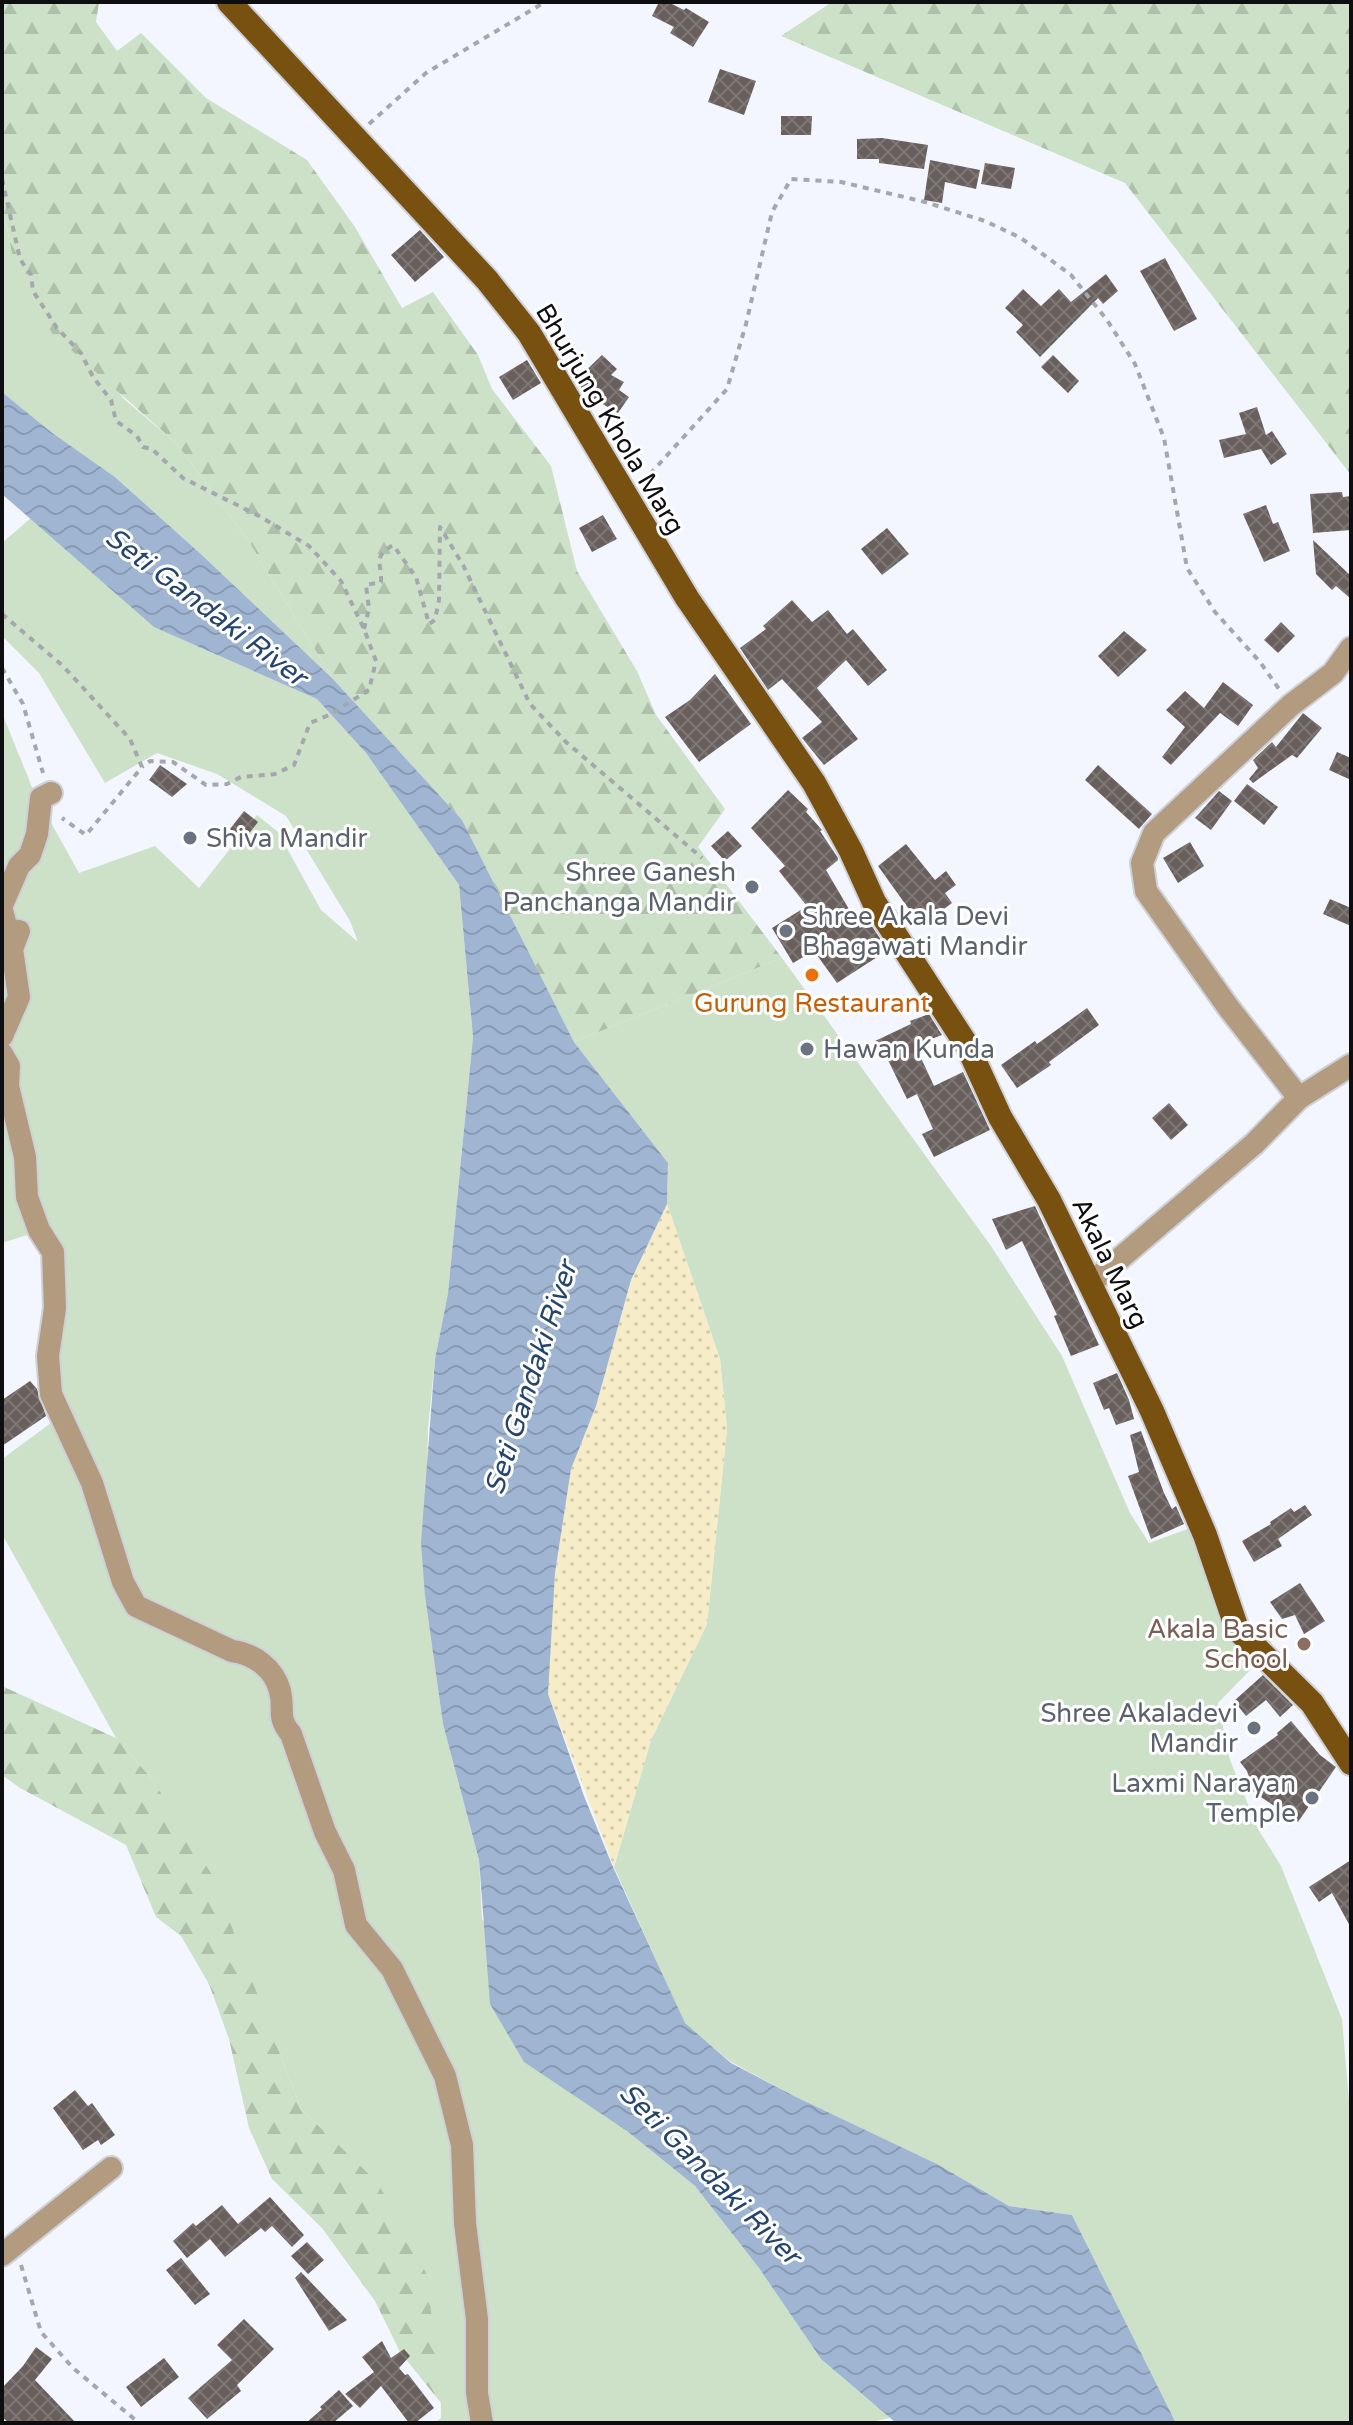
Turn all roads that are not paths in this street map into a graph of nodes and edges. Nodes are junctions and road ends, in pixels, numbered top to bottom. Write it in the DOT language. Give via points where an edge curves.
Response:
graph roads {
  1 [pos="229,2"];
  2 [pos="1351,648"];
  3 [pos="814,783"];
  4 [pos="51,793"];
  5 [pos="2,908"];
  6 [pos="2,1036"];
  7 [pos="2,1054"];
  8 [pos="1351,1065"];
  9 [pos="1299,1098"];
  10 [pos="1090,1284"];
  11 [pos="1351,1763"];
  12 [pos="111,2168"];
  13 [pos="9,2249"];
  14 [pos="482,2423"];
  1 -- 3 [label="main road, Bhurjung Khola Marg" via="487,280 529,333 687,598"];
  2 -- 9 [label="street" via="1333,673 1291,705 1154,833 1142,863 1146,891"];
  3 -- 10 [label="main road, Akala Marg" via="874,902 968,1047"];
  4 -- 5 [label="street" via="41,798 30,855 19,866"];
  5 -- 6 [label="street" via="7,930 19,931 12,949 19,997"];
  7 -- 14 [label="street" via="9,1066 8,1086 25,1157 27,1197 53,1252 51,1394 92,1483 123,1582 136,1606 245,1653 271,1673 280,1692 281,1721 291,1734 344,1870 356,1925 392,1969 445,2076 462,2145"];
  8 -- 9 [label="street"];
  9 -- 10 [label="street" via="1254,1144"];
  10 -- 11 [label="main road, Akala Marg" via="1205,1535 1237,1629 1312,1703"];
  12 -- 13 [label="street"];
}
